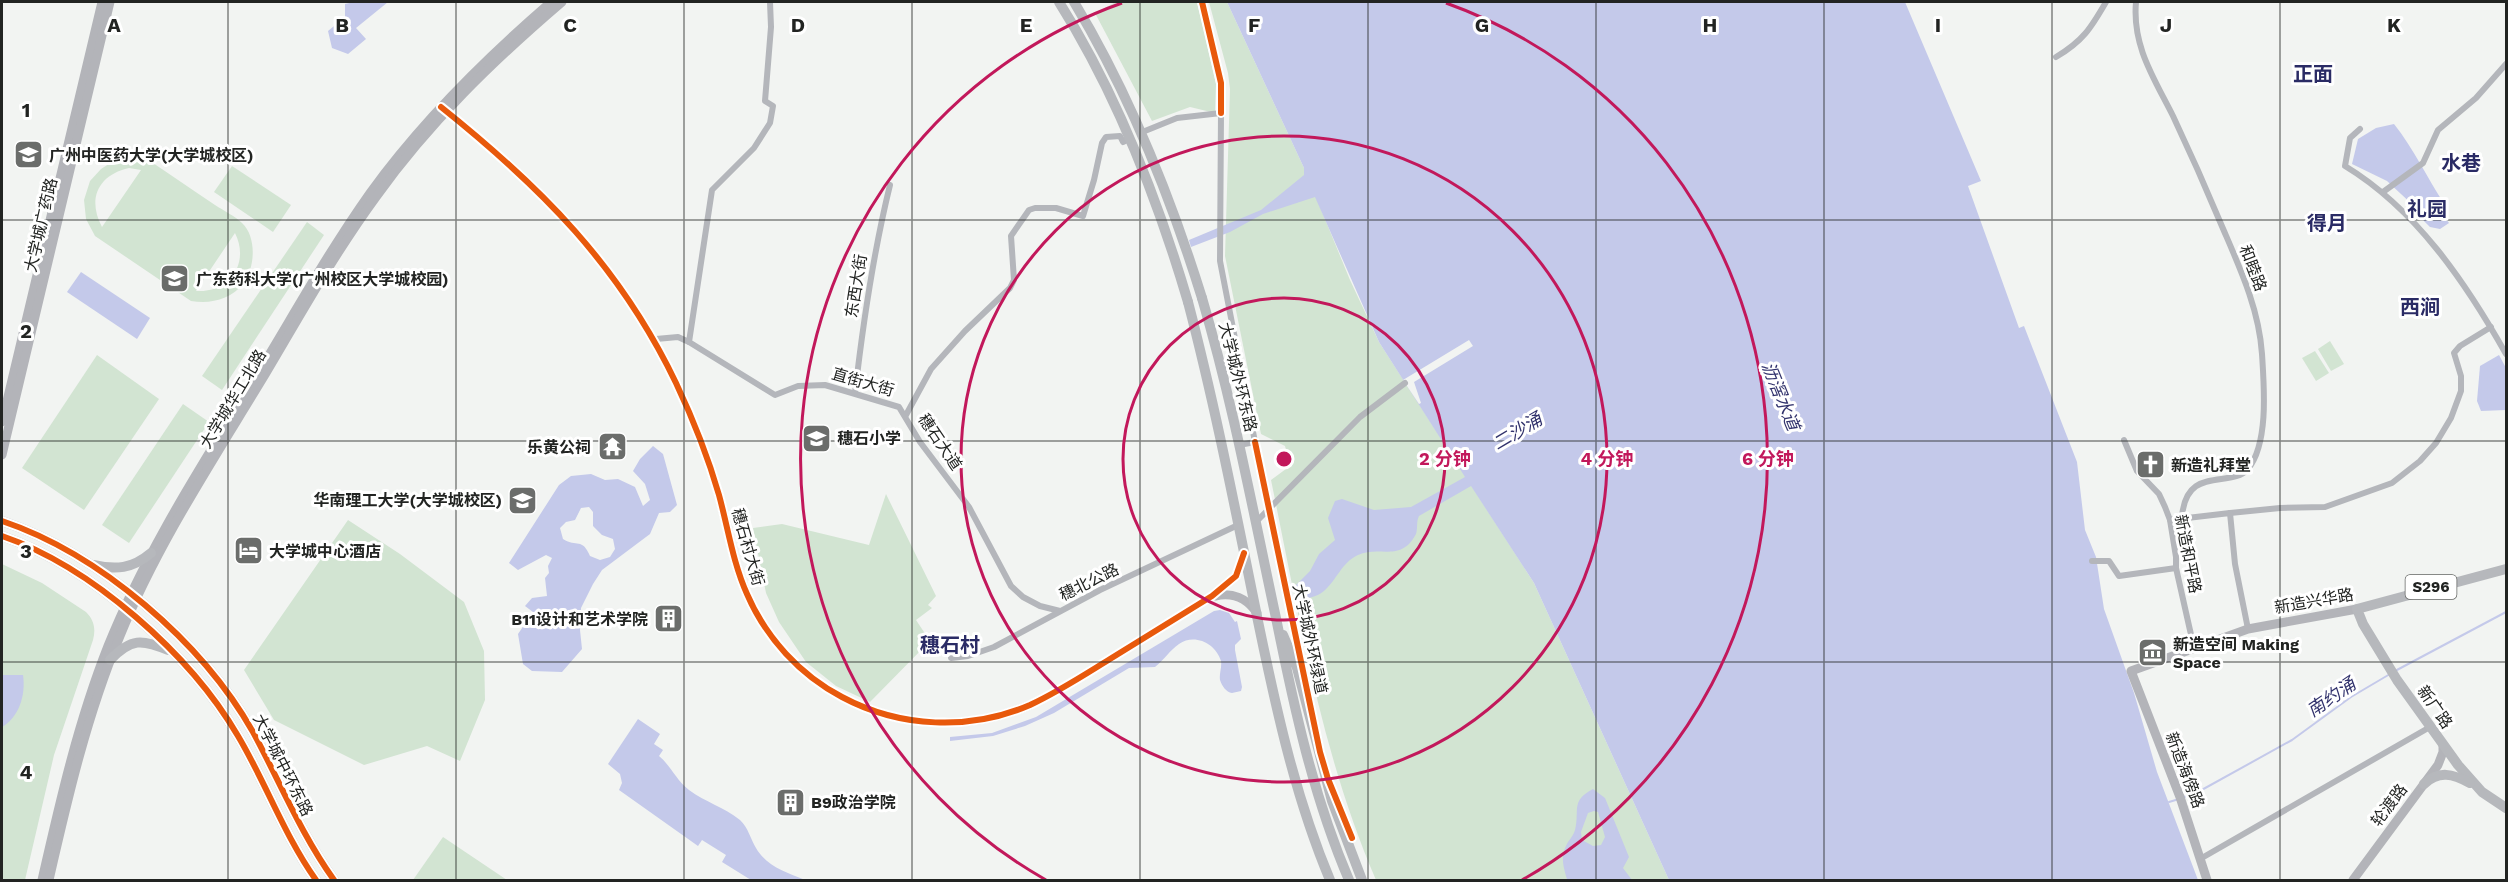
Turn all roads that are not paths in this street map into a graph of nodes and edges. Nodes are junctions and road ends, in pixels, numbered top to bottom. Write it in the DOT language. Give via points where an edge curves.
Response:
graph roads {
  1 [pos="102,2"];
  2 [pos="110,2"];
  3 [pos="551,2"];
  4 [pos="562,2"];
  5 [pos="770,2"];
  6 [pos="1059,2"];
  7 [pos="1074,2"];
  8 [pos="2106,2"];
  9 [pos="2136,2"];
  10 [pos="2056,57"];
  11 [pos="2506,64"];
  12 [pos="443,109"];
  13 [pos="2360,129"];
  14 [pos="890,185"];
  15 [pos="2383,192"];
  16 [pos="2491,327"];
  17 [pos="656,339"];
  18 [pos="689,342"];
  19 [pos="2506,354"];
  20 [pos="1406,383"];
  21 [pos="855,393"];
  22 [pos="906,415"];
  23 [pos="2,422"];
  24 [pos="2124,440"];
  25 [pos="1239,445"];
  26 [pos="2,454"];
  27 [pos="2230,513"];
  28 [pos="2182,517"];
  29 [pos="2170,520"];
  30 [pos="2,521"];
  31 [pos="1256,522"];
  32 [pos="1238,525"];
  33 [pos="2,536"];
  34 [pos="151,553"];
  35 [pos="1244,553"];
  36 [pos="2092,561"];
  37 [pos="86,563"];
  38 [pos="2176,568"];
  39 [pos="2506,569"];
  40 [pos="1212,596"];
  41 [pos="133,597"];
  42 [pos="2357,609"];
  43 [pos="127,611"];
  44 [pos="1060,611"];
  45 [pos="1257,613"];
  46 [pos="1276,621"];
  47 [pos="2248,629"];
  48 [pos="2194,648"];
  49 [pos="178,656"];
  50 [pos="951,658"];
  51 [pos="110,660"];
  52 [pos="2131,671"];
  53 [pos="2430,727"];
  54 [pos="1303,742"];
  55 [pos="2443,745"];
  56 [pos="1286,747"];
  57 [pos="2424,784"];
  58 [pos="2478,788"];
  59 [pos="2506,808"];
  60 [pos="2200,859"];
  61 [pos="1344,867"];
  62 [pos="1329,878"];
  63 [pos="42,880"];
  64 [pos="49,880"];
  65 [pos="316,880"];
  66 [pos="334,880"];
  67 [pos="1349,880"];
  68 [pos="1362,880"];
  69 [pos="2207,880"];
  70 [pos="2353,880"];
  1 -- 23 [label="street, 大学城广药路"];
  2 -- 26 [label="street, 大学城广药路"];
  3 -- 12 [label="street, 大学城华工北路" via="488,58"];
  4 -- 12 [label="street, 大学城华工北路"];
  5 -- 18 [label="street" via="765,101 773,106 770,123 754,148 711,190"];
  6 -- 32 [label="main road, 大学城外环东路, bridge" via="1092,59 1159,210 1188,302"];
  7 -- 25 [label="main road, 大学城外环东路, bridge" via="1112,69 1176,217 1221,364"];
  8 -- 10 [label="street" via="2087,34"];
  9 -- 28 [label="street, 和睦路" via="2140,50 2243,274 2258,319 2262,352 2261,440 2252,462 2246,471 2235,476 2198,485 2183,506"];
  11 -- 15 [label="street" via="2476,98 2438,130 2423,163"];
  12 -- 34 [label="street, 大学城华工北路" via="384,175 344,232"];
  12 -- 40 [label="street, 穗石村大街" via="548,200 589,246 638,315 698,434 717,488 738,572 751,603 783,651 825,687 864,708 903,719 949,723 994,717 1052,694"];
  12 -- 41 [label="street, 大学城华工北路" via="343,245"];
  13 -- 15 [label="street" via="2350,138 2345,166"];
  14 -- 21 [label="street, 东西大街" via="879,228"];
  15 -- 16 [label="street" via="2418,225"];
  16 -- 19 [label="street"];
  16 -- 27 [label="street" via="2454,353 2461,392 2451,418 2420,461 2392,483 2325,507"];
  17 -- 18 [label="street" via="678,337"];
  18 -- 21 [label="street, 直街大街" via="775,395 815,384"];
  20 -- 31 [label="street" via="1360,417"];
  21 -- 22 [label="street, 直街大街" via="897,406"];
  22 -- 25 [label="street, 穗石大道" via="931,369 1005,295 1014,280 1010,240 1029,210 1056,208 1083,216 1104,140 1120,136 1123,142 1172,119 1221,113 1220,268 1255,442"];
  22 -- 44 [label="street, 穗石大道" via="920,442 969,507 1011,586 1040,606"];
  24 -- 29 [label="street, 新造和平路" via="2137,471 2159,494"];
  25 -- 31 [label="main road, 大学城外环东路"];
  27 -- 28 [label="street"];
  27 -- 47 [label="street"];
  28 -- 29 [label="street"];
  29 -- 38 [label="street, 新造和平路"];
  30 -- 37 [label="main road, 大学城中环东路" via="50,541"];
  31 -- 46 [label="main road, 大学城外环东路"];
  32 -- 35 [label="main road, 大学城外环东路"];
  32 -- 44 [label="street, 穗北公路"];
  33 -- 43 [label="main road, 大学城中环东路" via="59,562"];
  34 -- 37 [label="main road" via="122,568"];
  34 -- 41 [label="street, 大学城华工北路"];
  35 -- 40 [label="street, 穗石村大街" via="1236,576"];
  35 -- 45 [label="main road, 大学城外环东路"];
  36 -- 38 [label="street" via="2109,561 2119,576"];
  37 -- 41 [label="main road, 大学城中环东路"];
  38 -- 48 [label="street, 新造和平路"];
  39 -- 42 [label="main road, 新造兴华路 / S296"];
  40 -- 45 [label="street" via="1238,597"];
  41 -- 43 [label="street, 大学城华工北路"];
  41 -- 66 [label="main road, 大学城中环东路" via="182,639 231,698 261,747 302,831"];
  42 -- 47 [label="street, 新造兴华路"];
  42 -- 53 [label="main road, 新广路" via="2385,661"];
  43 -- 49 [label="main road, 大学城中环东路"];
  43 -- 51 [label="street, 大学城华工北路"];
  43 -- 63 [label="street, 大学城华工北路" via="105,655 79,729"];
  44 -- 50 [label="street, 穗北公路" via="994,647"];
  45 -- 56 [label="main road, 大学城外环东路"];
  46 -- 54 [label="main road, 大学城外环东路"];
  46 -- 68 [label="main road" via="1295,661 1324,776"];
  47 -- 48 [label="street, 新造兴华路"];
  48 -- 52 [label="street, 新造兴华路"];
  49 -- 51 [label="main road" via="153,644 138,642 123,648"];
  49 -- 65 [label="main road, 大学城中环东路" via="232,725 286,832"];
  51 -- 64 [label="street, 大学城华工北路" via="79,755"];
  52 -- 60 [label="street, 新造海傍路"];
  53 -- 55 [label="main road, 新广路"];
  53 -- 60 [label="street"];
  54 -- 56 [label="main road" via="1297,753"];
  54 -- 61 [label="main road, 大学城外环东路"];
  55 -- 57 [label="street, 轮渡路" via="2440,761"];
  55 -- 58 [label="main road, 新广路"];
  56 -- 62 [label="main road, 大学城外环东路"];
  57 -- 58 [label="main road" via="2434,776 2448,774"];
  57 -- 70 [label="street, 轮渡路"];
  58 -- 59 [label="main road, 新广路"];
  60 -- 69 [label="street, 新造海傍路"];
  61 -- 62 [label="main road" via="1336,868"];
  61 -- 67 [label="main road, 大学城外环东路"];
}
